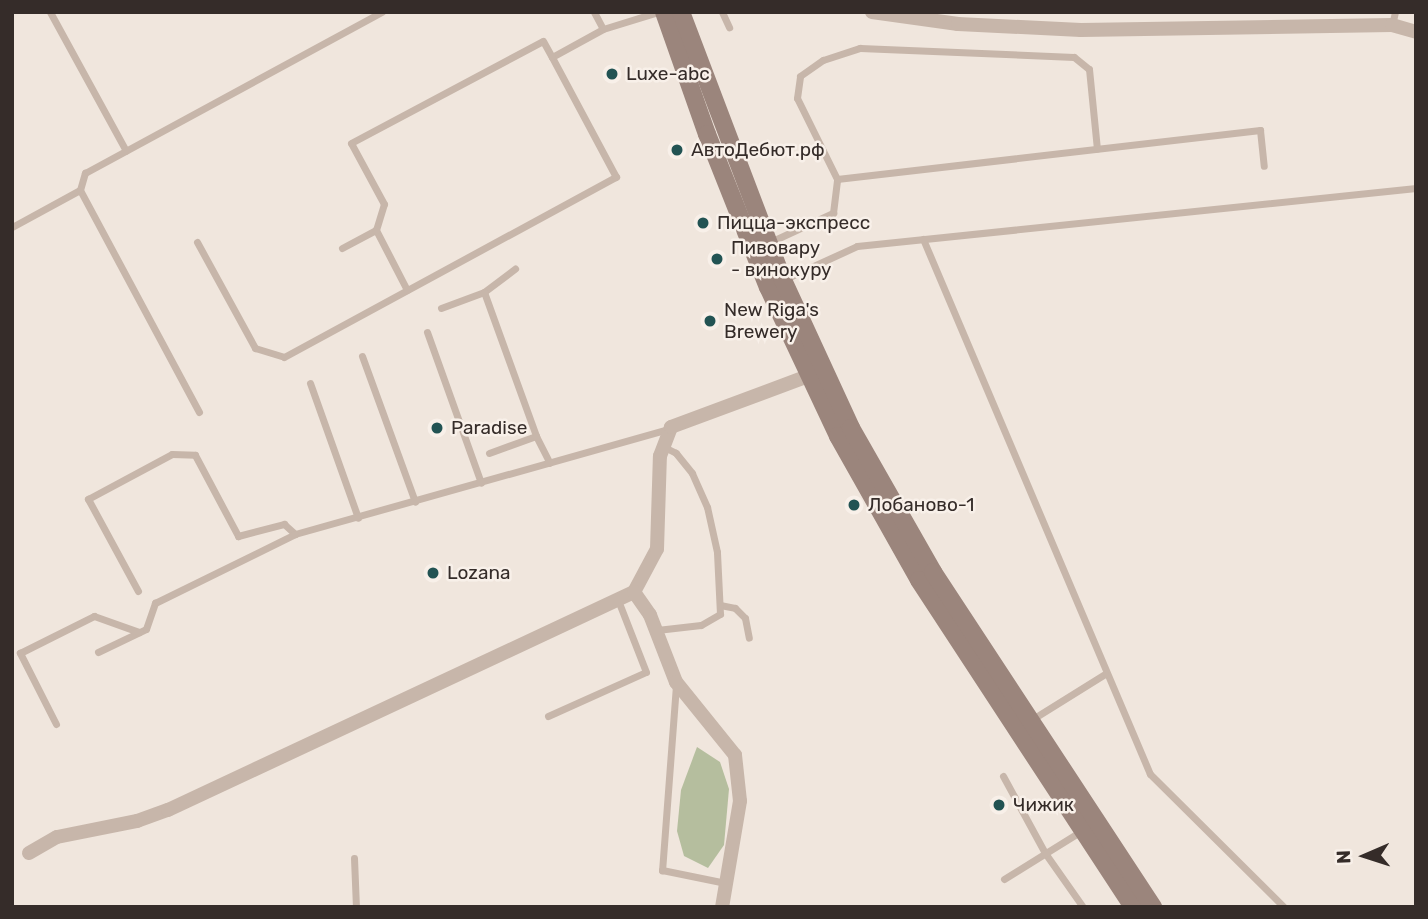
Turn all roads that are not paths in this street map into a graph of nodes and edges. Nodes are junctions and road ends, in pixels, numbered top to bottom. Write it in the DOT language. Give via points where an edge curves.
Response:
graph roads {
  1 [pos="50,12"];
  2 [pos="382,12"];
  3 [pos="594,12"];
  4 [pos="658,12"];
  5 [pos="664,12"];
  6 [pos="681,12"];
  7 [pos="722,12"];
  8 [pos="872,12"];
  9 [pos="1394,19"];
  10 [pos="729,27"];
  11 [pos="603,29"];
  12 [pos="1416,32"];
  13 [pos="551,57"];
  14 [pos="1097,149"];
  15 [pos="126,151"];
  16 [pos="1264,166"];
  17 [pos="837,179"];
  18 [pos="1416,188"];
  19 [pos="80,190"];
  20 [pos="12,227"];
  21 [pos="376,230"];
  22 [pos="923,239"];
  23 [pos="197,242"];
  24 [pos="768,243"];
  25 [pos="342,248"];
  26 [pos="515,269"];
  27 [pos="776,284"];
  28 [pos="407,290"];
  29 [pos="484,292"];
  30 [pos="441,308"];
  31 [pos="427,332"];
  32 [pos="362,356"];
  33 [pos="816,373"];
  34 [pos="310,383"];
  35 [pos="200,412"];
  36 [pos="671,428"];
  37 [pos="536,436"];
  38 [pos="666,448"];
  39 [pos="489,453"];
  40 [pos="550,463"];
  41 [pos="481,483"];
  42 [pos="415,502"];
  43 [pos="358,518"];
  44 [pos="295,534"];
  45 [pos="138,591"];
  46 [pos="634,592"];
  47 [pos="618,600"];
  48 [pos="720,605"];
  49 [pos="657,630"];
  50 [pos="139,632"];
  51 [pos="749,638"];
  52 [pos="98,652"];
  53 [pos="1105,674"];
  54 [pos="676,682"];
  55 [pos="548,716"];
  56 [pos="56,724"];
  57 [pos="1023,725"];
  58 [pos="1003,776"];
  59 [pos="1081,831"];
  60 [pos="29,853"];
  61 [pos="1045,853"];
  62 [pos="354,858"];
  63 [pos="1004,879"];
  64 [pos="726,883"];
  65 [pos="356,907"];
  66 [pos="722,907"];
  67 [pos="1083,907"];
  68 [pos="1133,907"];
  69 [pos="1153,907"];
  70 [pos="1284,907"];
  1 -- 15 [label="lane"];
  2 -- 15 [label="lane"];
  3 -- 11 [label="lane"];
  4 -- 11 [label="lane"];
  5 -- 27 [label="main road" via="706,134"];
  6 -- 24 [label="main road"];
  7 -- 10 [label="lane"];
  8 -- 9 [label="street" via="958,24 1081,30"];
  9 -- 12 [label="street"];
  11 -- 13 [label="lane"];
  13 -- 21 [label="lane" via="543,41 351,143 384,204"];
  13 -- 28 [label="lane" via="616,177"];
  14 -- 16 [label="lane" via="1260,130"];
  14 -- 17 [label="lane"];
  14 -- 17 [label="lane" via="1089,69 1074,57 860,48 822,60 800,76 797,98"];
  15 -- 19 [label="lane" via="85,173"];
  17 -- 24 [label="lane" via="834,213"];
  18 -- 22 [label="lane"];
  19 -- 20 [label="lane"];
  19 -- 35 [label="lane"];
  21 -- 25 [label="lane"];
  21 -- 28 [label="lane"];
  22 -- 27 [label="lane" via="857,246"];
  22 -- 53 [label="lane"];
  23 -- 28 [label="lane" via="255,348 284,357"];
  24 -- 27 [label="main road"];
  26 -- 29 [label="lane"];
  27 -- 33 [label="main road"];
  29 -- 30 [label="lane"];
  29 -- 37 [label="lane"];
  31 -- 41 [label="lane"];
  32 -- 42 [label="lane"];
  33 -- 36 [label="street"];
  33 -- 57 [label="main road" via="919,580"];
  34 -- 43 [label="lane"];
  36 -- 38 [label="street"];
  36 -- 40 [label="lane"];
  37 -- 39 [label="lane"];
  37 -- 40 [label="lane"];
  38 -- 46 [label="street" via="660,456 657,549"];
  38 -- 48 [label="lane" via="692,473 707,507 717,552"];
  40 -- 41 [label="lane"];
  41 -- 42 [label="lane"];
  42 -- 43 [label="lane"];
  43 -- 44 [label="lane"];
  44 -- 45 [label="lane" via="284,524 238,536 195,455 172,454 88,499"];
  44 -- 50 [label="lane" via="155,603 146,629"];
  46 -- 47 [label="street"];
  46 -- 49 [label="street"];
  47 -- 55 [label="lane" via="646,671"];
  47 -- 60 [label="street" via="168,810 57,837"];
  48 -- 49 [label="lane" via="720,614 701,625"];
  48 -- 51 [label="lane" via="735,608 745,618"];
  49 -- 54 [label="street"];
  50 -- 52 [label="lane"];
  50 -- 56 [label="lane" via="94,616 20,653"];
  53 -- 57 [label="lane"];
  53 -- 70 [label="lane" via="1150,774"];
  54 -- 64 [label="street" via="735,755 740,802"];
  54 -- 64 [label="lane" via="662,870"];
  57 -- 59 [label="main road"];
  57 -- 69 [label="main road"];
  58 -- 61 [label="lane"];
  59 -- 61 [label="lane"];
  59 -- 68 [label="main road"];
  61 -- 63 [label="lane"];
  61 -- 67 [label="lane"];
  62 -- 65 [label="lane"];
  64 -- 66 [label="street"];
}
